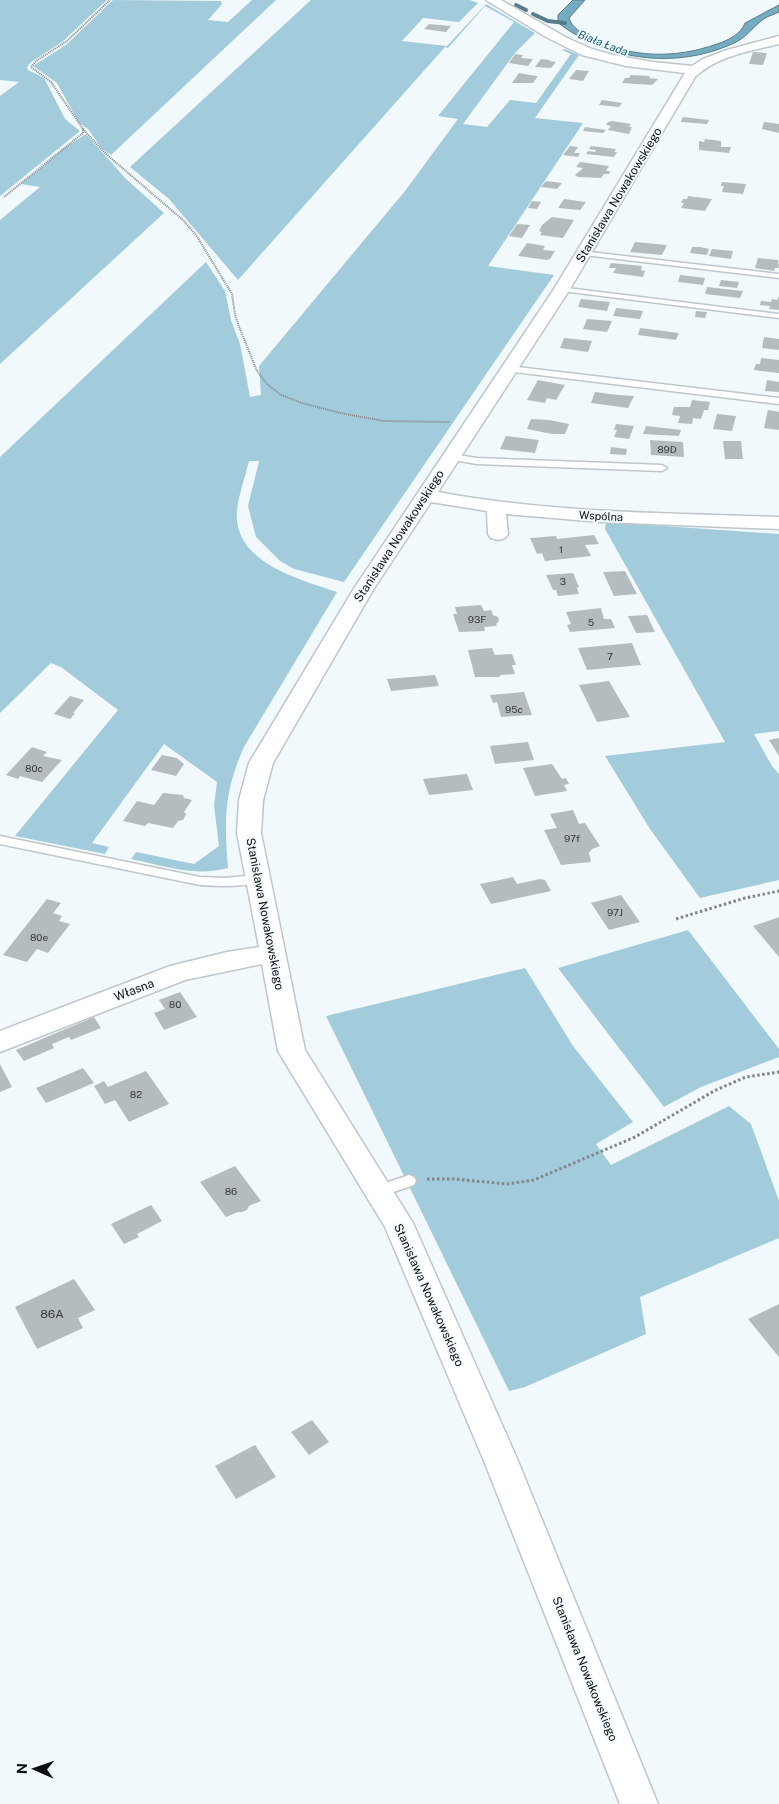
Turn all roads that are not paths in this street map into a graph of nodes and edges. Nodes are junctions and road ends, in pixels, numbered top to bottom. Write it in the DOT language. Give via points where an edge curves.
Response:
graph roads {
  1 [pos="492,0"];
  2 [pos="779,40"];
  3 [pos="694,70"];
  4 [pos="584,253"];
  5 [pos="779,276"];
  6 [pos="562,289"];
  7 [pos="779,316"];
  8 [pos="509,369"];
  9 [pos="779,402"];
  10 [pos="451,457"];
  11 [pos="662,468"];
  12 [pos="425,495"];
  13 [pos="496,508"];
  14 [pos="779,523"];
  15 [pos="498,534"];
  16 [pos="0,840"];
  17 [pos="258,879"];
  18 [pos="272,954"];
  19 [pos="0,1042"];
  20 [pos="409,1181"];
  21 [pos="379,1191"];
  22 [pos="639,1804"];
  1 -- 3 [label="street" via="587,52 624,61"];
  2 -- 3 [label="street" via="736,51"];
  3 -- 4 [label="street, Stanisława Nowakowskiego"];
  4 -- 5 [label="lane"];
  4 -- 6 [label="street, Stanisława Nowakowskiego"];
  6 -- 7 [label="lane"];
  6 -- 8 [label="street, Stanisława Nowakowskiego"];
  8 -- 9 [label="lane"];
  8 -- 10 [label="street, Stanisława Nowakowskiego"];
  10 -- 11 [label="lane" via="477,461"];
  10 -- 12 [label="street, Stanisława Nowakowskiego"];
  12 -- 13 [label="street, Wspólna"];
  12 -- 17 [label="street, Stanisława Nowakowskiego" via="353,605 261,764 251,800 249,833"];
  13 -- 14 [label="street, Wspólna"];
  13 -- 15 [label="street"];
  16 -- 17 [label="lane" via="200,881"];
  17 -- 18 [label="street, Stanisława Nowakowskiego"];
  18 -- 19 [label="street, Własna" via="226,960 179,972"];
  18 -- 21 [label="street, Stanisława Nowakowskiego" via="292,1051"];
  20 -- 21 [label="lane"];
  21 -- 22 [label="street, Stanisława Nowakowskiego" via="398,1223 443,1323"];
}
